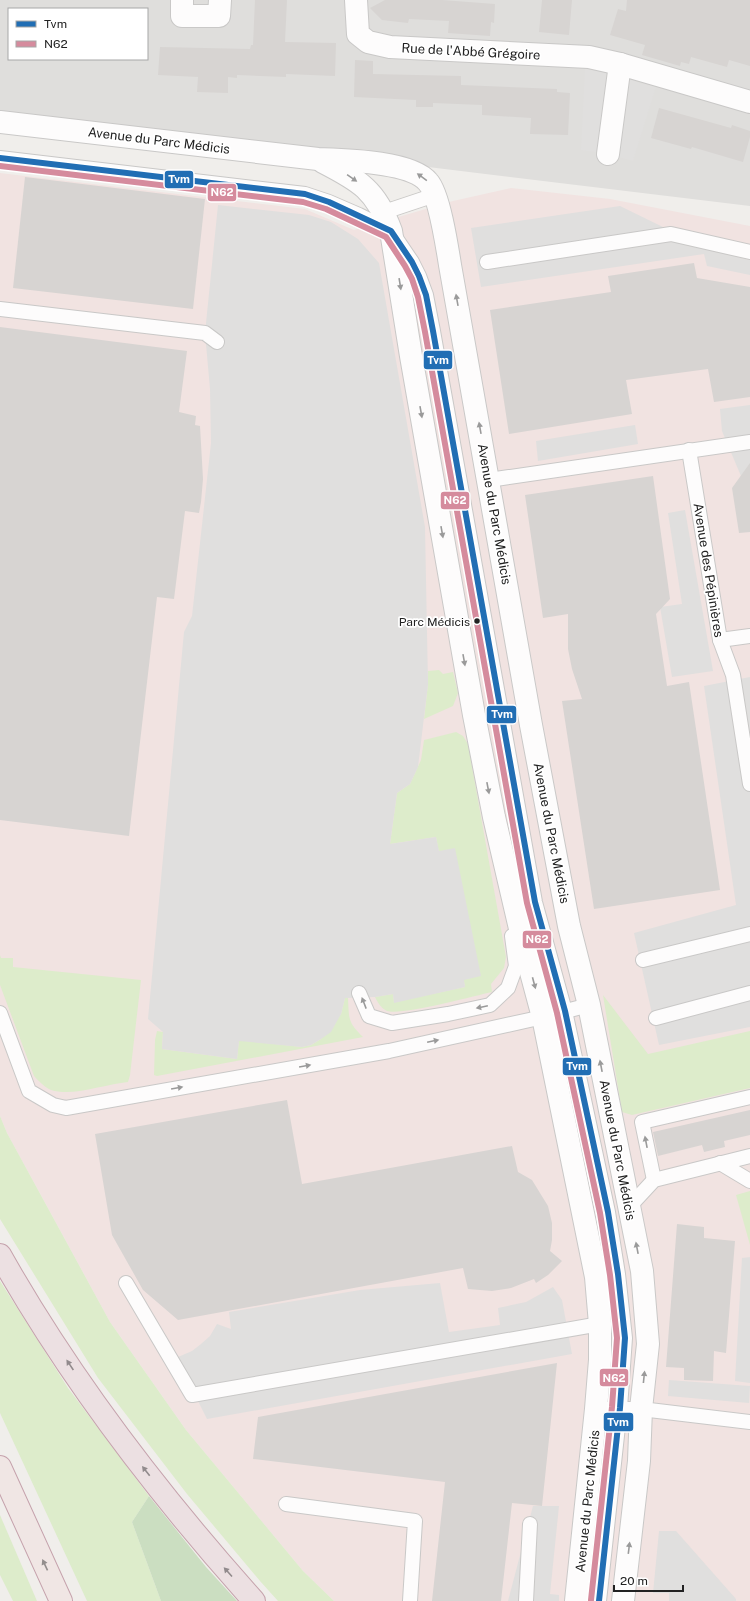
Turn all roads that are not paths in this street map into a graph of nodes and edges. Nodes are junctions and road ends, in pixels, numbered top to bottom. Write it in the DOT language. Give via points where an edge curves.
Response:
graph roads {
  1 [pos="182,0"];
  2 [pos="220,0"];
  3 [pos="356,0"];
  4 [pos="620,64"];
  5 [pos="750,102"];
  6 [pos="0,122"];
  7 [pos="608,154"];
  8 [pos="0,158"];
  9 [pos="318,159"];
  10 [pos="435,195"];
  11 [pos="388,222"];
  12 [pos="750,252"];
  13 [pos="487,262"];
  14 [pos="0,309"];
  15 [pos="217,342"];
  16 [pos="750,442"];
  17 [pos="690,450"];
  18 [pos="489,480"];
  19 [pos="750,636"];
  20 [pos="720,640"];
  21 [pos="750,784"];
  22 [pos="494,817"];
  23 [pos="750,934"];
  24 [pos="643,960"];
  25 [pos="359,993"];
  26 [pos="750,993"];
  27 [pos="589,1005"];
  28 [pos="565,1011"];
  29 [pos="0,1013"];
  30 [pos="543,1017"];
  31 [pos="656,1018"];
  32 [pos="750,1097"];
  33 [pos="750,1156"];
  34 [pos="720,1163"];
  35 [pos="654,1180"];
  36 [pos="750,1181"];
  37 [pos="629,1207"];
  38 [pos="0,1255"];
  39 [pos="126,1283"];
  40 [pos="600,1324"];
  41 [pos="631,1408"];
  42 [pos="596,1409"];
  43 [pos="750,1422"];
  44 [pos="0,1467"];
  45 [pos="286,1504"];
  46 [pos="530,1524"];
  47 [pos="61,1601"];
  48 [pos="254,1601"];
  49 [pos="410,1601"];
  50 [pos="526,1601"];
  51 [pos="576,1601"];
  52 [pos="599,1601"];
  53 [pos="623,1601"];
  1 -- 2 [label="street" via="182,16 219,16"];
  3 -- 4 [label="street, Rue de l'Abbé Grégoire" via="358,34 368,42 390,47 589,57"];
  4 -- 5 [label="street, Rue de l'Abbé Grégoire"];
  4 -- 7 [label="street"];
  6 -- 9 [label="street, Avenue du Parc Médicis"];
  8 -- 11 [label="lane" via="305,194"];
  10 -- 9 [label="street, Avenue du Parc Médicis, one-way" via="429,182 420,174 347,160"];
  9 -- 11 [label="street, Avenue du Parc Médicis, one-way" via="350,176 368,191"];
  10 -- 11 [label="lane"];
  18 -- 10 [label="street, Avenue du Parc Médicis, one-way"];
  11 -- 22 [label="street, Avenue du Parc Médicis, one-way" via="469,692"];
  11 -- 28 [label="lane" via="412,262 426,295 535,902"];
  12 -- 13 [label="lane" via="671,234"];
  14 -- 15 [label="lane" via="205,333"];
  16 -- 17 [label="lane"];
  17 -- 18 [label="lane"];
  17 -- 20 [label="lane, Avenue des Pépinières"];
  18 -- 27 [label="street, Avenue du Parc Médicis" via="531,724 568,918"];
  19 -- 20 [label="lane"];
  20 -- 21 [label="lane, Avenue des Pépinières" via="733,675"];
  22 -- 25 [label="lane, one-way" via="516,966 508,988 490,1005 392,1023 369,1016"];
  22 -- 30 [label="street, Avenue du Parc Médicis, one-way"];
  23 -- 24 [label="lane"];
  26 -- 31 [label="lane"];
  27 -- 28 [label="lane"];
  37 -- 27 [label="street, Avenue du Parc Médicis, one-way"];
  28 -- 30 [label="lane"];
  28 -- 41 [label="lane" via="608,1212 618,1274"];
  29 -- 30 [label="lane, one-way" via="28,1091 52,1105 66,1108 389,1051"];
  30 -- 40 [label="street, Avenue du Parc Médicis" via="596,1277"];
  35 -- 32 [label="lane, one-way" via="642,1122"];
  33 -- 34 [label="lane"];
  34 -- 35 [label="lane"];
  34 -- 36 [label="lane"];
  35 -- 37 [label="lane"];
  41 -- 37 [label="street, Avenue du Parc Médicis, one-way" via="648,1344 642,1271"];
  48 -- 38 [label="highway, one-way" via="176,1511 131,1452 54,1341"];
  39 -- 40 [label="lane" via="192,1395"];
  40 -- 42 [label="street, Avenue du Parc Médicis"];
  41 -- 42 [label="lane"];
  41 -- 43 [label="lane"];
  41 -- 52 [label="lane"];
  53 -- 41 [label="street, Avenue du Parc Médicis, one-way" via="639,1462"];
  42 -- 51 [label="street, Avenue du Parc Médicis"];
  47 -- 44 [label="highway, one-way"];
  45 -- 49 [label="lane" via="415,1521"];
  46 -- 50 [label="lane"];
}
